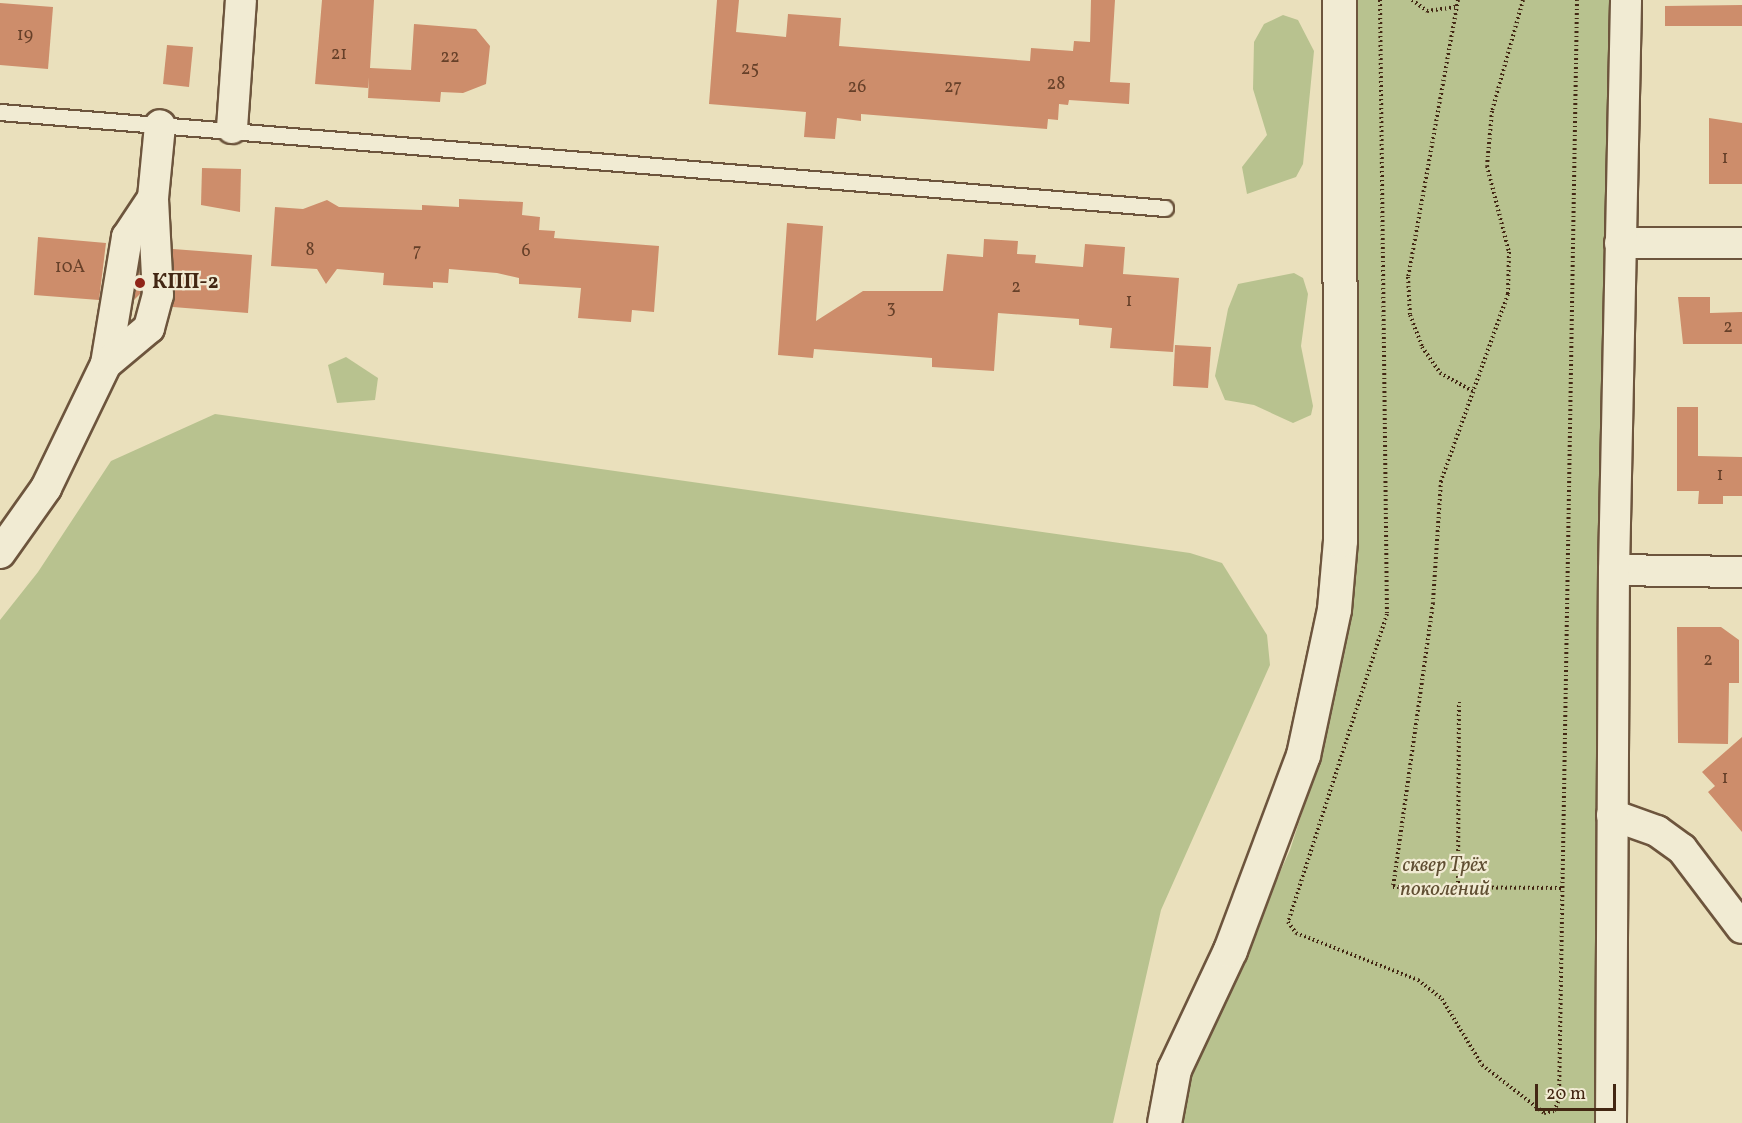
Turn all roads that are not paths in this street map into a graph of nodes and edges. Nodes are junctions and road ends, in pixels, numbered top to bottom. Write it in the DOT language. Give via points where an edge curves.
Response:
graph roads {
  1 [pos="241,0"];
  2 [pos="1339,0"];
  3 [pos="1626,0"];
  4 [pos="0,112"];
  5 [pos="160,125"];
  6 [pos="232,128"];
  7 [pos="153,198"];
  8 [pos="1165,208"];
  9 [pos="1620,243"];
  10 [pos="1742,243"];
  11 [pos="106,364"];
  12 [pos="0,553"];
  13 [pos="1614,570"];
  14 [pos="1742,572"];
  15 [pos="1612,815"];
  16 [pos="1742,928"];
  17 [pos="1164,1123"];
  18 [pos="1611,1123"];
  1 -- 6 [label="street"];
  2 -- 17 [label="street" via="1340,540 1334,609 1303,755 1230,951 1174,1070"];
  3 -- 9 [label="street"];
  4 -- 5 [label="lane"];
  5 -- 6 [label="lane"];
  5 -- 7 [label="street"];
  6 -- 8 [label="lane"];
  7 -- 11 [label="street" via="127,237"];
  7 -- 11 [label="street" via="159,295 149,328"];
  9 -- 10 [label="street"];
  9 -- 13 [label="street"];
  11 -- 12 [label="street" via="46,488"];
  13 -- 14 [label="street"];
  13 -- 15 [label="street"];
  15 -- 16 [label="street" via="1657,831 1683,849"];
  15 -- 18 [label="street"];
}
